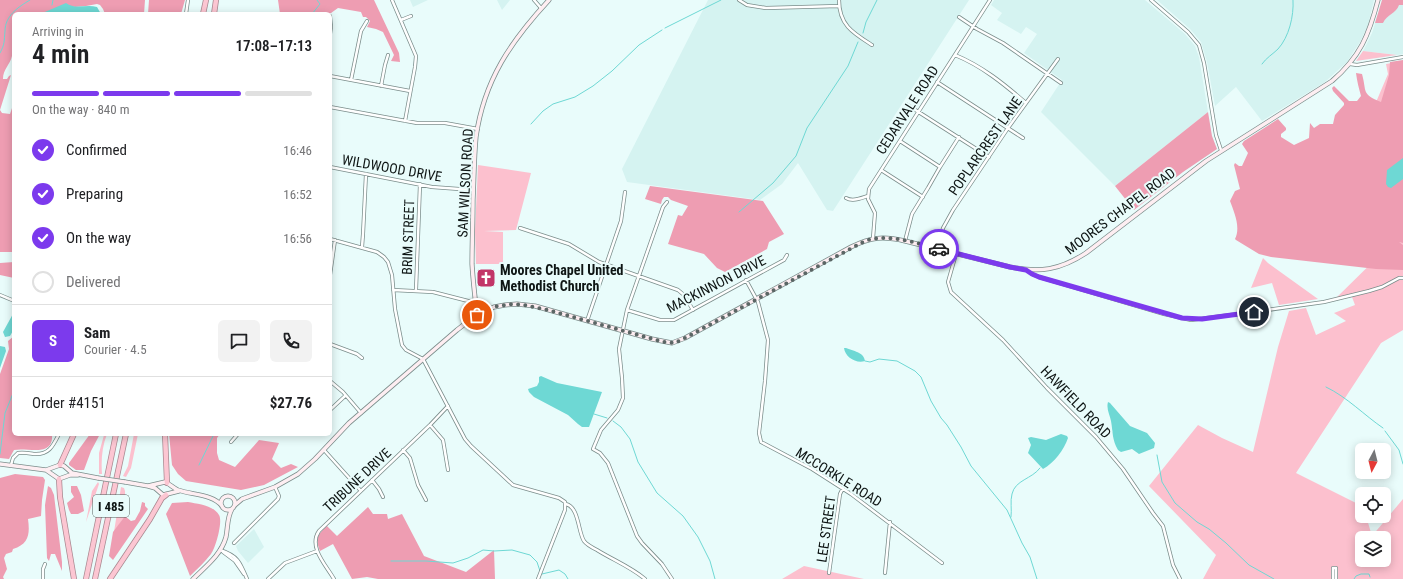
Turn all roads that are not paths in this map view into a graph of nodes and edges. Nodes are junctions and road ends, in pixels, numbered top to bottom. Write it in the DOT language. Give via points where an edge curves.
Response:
graph roads {
  1 [pos="188,0"];
  2 [pos="206,0"];
  3 [pos="217,0"];
  4 [pos="392,0"];
  5 [pos="534,0"];
  6 [pos="549,0"];
  7 [pos="739,0"];
  8 [pos="839,0"];
  9 [pos="990,0"];
  10 [pos="1151,0"];
  11 [pos="1378,0"];
  12 [pos="839,6"];
  13 [pos="541,8"];
  14 [pos="186,12"];
  15 [pos="203,12"];
  16 [pos="214,12"];
  17 [pos="411,16"];
  18 [pos="959,17"];
  19 [pos="401,20"];
  20 [pos="367,21"];
  21 [pos="973,26"];
  22 [pos="872,45"];
  23 [pos="388,55"];
  24 [pos="955,55"];
  25 [pos="1403,57"];
  26 [pos="1058,59"];
  27 [pos="1350,64"];
  28 [pos="1047,74"];
  29 [pos="332,76"];
  30 [pos="351,80"];
  31 [pos="937,82"];
  32 [pos="1061,83"];
  33 [pos="381,86"];
  34 [pos="410,91"];
  35 [pos="906,104"];
  36 [pos="1026,104"];
  37 [pos="332,107"];
  38 [pos="918,112"];
  39 [pos="405,121"];
  40 [pos="1008,128"];
  41 [pos="478,129"];
  42 [pos="959,138"];
  43 [pos="1023,138"];
  44 [pos="900,141"];
  45 [pos="1222,150"];
  46 [pos="989,157"];
  47 [pos="332,167"];
  48 [pos="940,167"];
  49 [pos="881,170"];
  50 [pos="366,174"];
  51 [pos="420,184"];
  52 [pos="474,190"];
  53 [pos="625,192"];
  54 [pos="868,196"];
  55 [pos="923,197"];
  56 [pos="846,198"];
  57 [pos="667,202"];
  58 [pos="520,228"];
  59 [pos="873,238"];
  60 [pos="332,239"];
  61 [pos="335,240"];
  62 [pos="905,240"];
  63 [pos="362,247"];
  64 [pos="938,249"];
  65 [pos="956,253"];
  66 [pos="787,255"];
  67 [pos="332,261"];
  68 [pos="606,264"];
  69 [pos="1026,270"];
  70 [pos="639,277"];
  71 [pos="1403,278"];
  72 [pos="746,280"];
  73 [pos="393,290"];
  74 [pos="416,290"];
  75 [pos="1,295"];
  76 [pos="0,299"];
  77 [pos="757,299"];
  78 [pos="12,300"];
  79 [pos="476,303"];
  80 [pos="627,310"];
  81 [pos="693,310"];
  82 [pos="477,315"];
  83 [pos="587,321"];
  84 [pos="622,331"];
  85 [pos="332,345"];
  86 [pos="362,358"];
  87 [pos="423,359"];
  88 [pos="332,384"];
  89 [pos="345,396"];
  90 [pos="448,406"];
  91 [pos="332,408"];
  92 [pos="361,413"];
  93 [pos="430,425"];
  94 [pos="57,436"];
  95 [pos="73,436"];
  96 [pos="116,436"];
  97 [pos="126,436"];
  98 [pos="165,436"];
  99 [pos="236,436"];
  100 [pos="231,442"];
  101 [pos="323,450"];
  102 [pos="403,450"];
  103 [pos="0,465"];
  104 [pos="60,465"];
  105 [pos="11,466"];
  106 [pos="55,467"];
  107 [pos="46,470"];
  108 [pos="448,470"];
  109 [pos="54,474"];
  110 [pos="78,475"];
  111 [pos="59,479"];
  112 [pos="372,480"];
  113 [pos="169,484"];
  114 [pos="148,486"];
  115 [pos="275,487"];
  116 [pos="843,488"];
  117 [pos="360,490"];
  118 [pos="180,491"];
  119 [pos="168,494"];
  120 [pos="223,497"];
  121 [pos="232,497"];
  122 [pos="383,497"];
  123 [pos="213,499"];
  124 [pos="242,499"];
  125 [pos="426,500"];
  126 [pos="566,504"];
  127 [pos="223,507"];
  128 [pos="234,507"];
  129 [pos="229,517"];
  130 [pos="890,522"];
  131 [pos="234,543"];
  132 [pos="220,550"];
  133 [pos="317,551"];
  134 [pos="942,563"];
  135 [pos="45,564"];
  136 [pos="885,572"];
  137 [pos="829,573"];
  138 [pos="246,577"];
  139 [pos="43,579"];
  140 [pos="74,579"];
  141 [pos="86,579"];
  142 [pos="95,579"];
  143 [pos="110,579"];
  144 [pos="193,579"];
  145 [pos="268,579"];
  146 [pos="334,579"];
  147 [pos="538,579"];
  148 [pos="645,579"];
  149 [pos="672,579"];
  150 [pos="1180,579"];
  151 [pos="1332,579"];
  152 [pos="1336,579"];
  1 -- 14 [label="street"];
  2 -- 15 [label="highway"];
  3 -- 16 [label="highway"];
  4 -- 19 [label="street"];
  5 -- 13 [label="street"];
  6 -- 13 [label="main road, SAM WILSON ROAD"];
  7 -- 12 [label="street" via="748,5 766,8"];
  8 -- 12 [label="street"];
  9 -- 21 [label="street, CEDARVALE ROAD"];
  10 -- 45 [label="street" via="1199,45 1216,135"];
  11 -- 27 [label="main road, MOORES CHAPEL ROAD" via="1368,35"];
  12 -- 22 [label="street" via="847,27"];
  13 -- 41 [label="main road, SAM WILSON ROAD" via="521,31 504,57 488,91"];
  17 -- 19 [label="street"];
  18 -- 21 [label="street"];
  19 -- 34 [label="street" via="416,56"];
  20 -- 30 [label="street" via="361,31"];
  21 -- 24 [label="street, CEDARVALE ROAD"];
  21 -- 28 [label="street" via="1003,43"];
  23 -- 33 [label="street"];
  24 -- 31 [label="street, CEDARVALE ROAD"];
  24 -- 36 [label="street" via="996,78"];
  25 -- 27 [label="street"];
  26 -- 28 [label="street, POPLARCREST LANE"];
  27 -- 45 [label="main road, MOORES CHAPEL ROAD" via="1326,86"];
  28 -- 32 [label="street"];
  28 -- 36 [label="street, POPLARCREST LANE"];
  29 -- 30 [label="street"];
  30 -- 33 [label="street"];
  31 -- 38 [label="street, CEDARVALE ROAD"];
  31 -- 40 [label="street"];
  33 -- 34 [label="street"];
  34 -- 39 [label="street"];
  35 -- 38 [label="street"];
  36 -- 40 [label="street, POPLARCREST LANE"];
  37 -- 39 [label="street"];
  38 -- 42 [label="street"];
  38 -- 44 [label="street, CEDARVALE ROAD"];
  39 -- 41 [label="street" via="445,123"];
  40 -- 43 [label="street"];
  40 -- 46 [label="street, POPLARCREST LANE"];
  41 -- 52 [label="main road, SAM WILSON ROAD"];
  42 -- 46 [label="street"];
  42 -- 48 [label="street"];
  44 -- 48 [label="street"];
  44 -- 49 [label="street, CEDARVALE ROAD"];
  45 -- 69 [label="main road, MOORES CHAPEL ROAD" via="1185,175 1078,258 1052,268"];
  46 -- 64 [label="street, POPLARCREST LANE" via="948,217"];
  47 -- 50 [label="street, WILDWOOD DRIVE"];
  48 -- 55 [label="street"];
  49 -- 54 [label="street, CEDARVALE ROAD" via="869,189"];
  49 -- 55 [label="street"];
  50 -- 51 [label="street, WILDWOOD DRIVE"];
  50 -- 63 [label="street"];
  51 -- 52 [label="street, WILDWOOD DRIVE" via="444,189"];
  51 -- 74 [label="street, BRIM STREET"];
  52 -- 79 [label="main road, SAM WILSON ROAD" via="472,264"];
  53 -- 68 [label="street" via="621,220"];
  54 -- 56 [label="street" via="854,200"];
  54 -- 59 [label="street" via="875,213"];
  55 -- 62 [label="street" via="912,214"];
  57 -- 70 [label="street"];
  58 -- 68 [label="street" via="568,244 596,261"];
  59 -- 62 [label="main road, MOORES CHAPEL ROAD"];
  59 -- 77 [label="main road, MOORES CHAPEL ROAD" via="861,242"];
  60 -- 61 [label="street"];
  61 -- 63 [label="street"];
  61 -- 67 [label="street"];
  62 -- 64 [label="main road, MOORES CHAPEL ROAD"];
  63 -- 73 [label="street" via="377,252 385,259 391,270"];
  64 -- 65 [label="main road, MOORES CHAPEL ROAD"];
  65 -- 69 [label="main road, MOORES CHAPEL ROAD"];
  65 -- 150 [label="street, HAWFIELD ROAD" via="948,282 951,292 1003,340 1096,437 1123,469 1163,526 1173,565"];
  66 -- 72 [label="street, MACKINNON DRIVE" via="784,260"];
  68 -- 70 [label="street"];
  68 -- 83 [label="street"];
  69 -- 71 [label="street" via="1039,277 1191,320 1324,302 1369,291"];
  70 -- 80 [label="street"];
  70 -- 81 [label="street" via="680,291"];
  72 -- 77 [label="street, MCCORKLE ROAD"];
  72 -- 81 [label="street, MACKINNON DRIVE"];
  73 -- 74 [label="street"];
  73 -- 87 [label="street" via="402,345"];
  74 -- 79 [label="street" via="440,293"];
  75 -- 76 [label="street"];
  75 -- 78 [label="street"];
  77 -- 84 [label="main road, MOORES CHAPEL ROAD" via="675,343"];
  77 -- 116 [label="street, MCCORKLE ROAD" via="768,346 758,433 760,441"];
  79 -- 82 [label="main road, SAM WILSON ROAD"];
  80 -- 81 [label="street, MACKINNON DRIVE" via="670,321"];
  80 -- 84 [label="street"];
  82 -- 83 [label="main road, MOORES CHAPEL ROAD" via="497,306 517,304 535,306"];
  82 -- 87 [label="main road, MOORES CHAPEL ROAD"];
  83 -- 84 [label="main road, MOORES CHAPEL ROAD"];
  84 -- 149 [label="street" via="619,356 623,398 618,410 601,430 593,449 608,463 642,543 660,560"];
  85 -- 86 [label="street"];
  87 -- 90 [label="street"];
  87 -- 92 [label="main road, MOORES CHAPEL ROAD"];
  88 -- 89 [label="street"];
  89 -- 91 [label="street"];
  89 -- 92 [label="street"];
  90 -- 93 [label="street, TRIBUNE DRIVE"];
  90 -- 126 [label="street" via="465,439 513,485 559,498"];
  92 -- 101 [label="main road, MOORES CHAPEL ROAD"];
  93 -- 102 [label="street, TRIBUNE DRIVE"];
  93 -- 108 [label="street" via="443,440"];
  94 -- 105 [label="street" via="48,452 18,453 13,458"];
  95 -- 104 [label="highway"];
  96 -- 141 [label="highway, I 485"];
  97 -- 142 [label="highway, I 485"];
  98 -- 113 [label="highway"];
  99 -- 100 [label="street"];
  101 -- 115 [label="main road, MOORES CHAPEL ROAD" via="298,474"];
  101 -- 117 [label="street"];
  102 -- 112 [label="street, TRIBUNE DRIVE"];
  102 -- 125 [label="street" via="410,458 418,485"];
  103 -- 105 [label="main road"];
  104 -- 106 [label="main road"];
  104 -- 110 [label="main road"];
  105 -- 107 [label="main road"];
  106 -- 107 [label="main road"];
  106 -- 109 [label="main road"];
  107 -- 109 [label="main road"];
  109 -- 111 [label="main road"];
  110 -- 111 [label="main road"];
  110 -- 114 [label="main road, bridge"];
  111 -- 140 [label="highway"];
  112 -- 117 [label="street, TRIBUNE DRIVE"];
  112 -- 122 [label="street"];
  113 -- 114 [label="main road" via="162,482"];
  113 -- 118 [label="main road"];
  113 -- 119 [label="main road" via="171,489"];
  114 -- 119 [label="main road" via="161,494"];
  115 -- 124 [label="main road, MOORES CHAPEL ROAD"];
  115 -- 131 [label="street" via="278,499"];
  116 -- 130 [label="street, MCCORKLE ROAD"];
  116 -- 137 [label="street, LEE STREET"];
  117 -- 133 [label="street, TRIBUNE DRIVE" via="318,531 314,542"];
  118 -- 119 [label="main road"];
  118 -- 123 [label="main road"];
  119 -- 143 [label="highway" via="162,498"];
  120 -- 121 [label="main road"];
  120 -- 123 [label="main road"];
  120 -- 127 [label="main road"];
  121 -- 124 [label="main road"];
  121 -- 128 [label="main road" via="235,500"];
  123 -- 127 [label="main road"];
  124 -- 128 [label="main road, MOORES CHAPEL ROAD"];
  126 -- 147 [label="street"];
  126 -- 148 [label="street" via="571,506 575,513 584,541"];
  127 -- 128 [label="main road" via="228,510"];
  127 -- 129 [label="main road"];
  128 -- 129 [label="main road"];
  129 -- 132 [label="main road"];
  130 -- 134 [label="street, MCCORKLE ROAD"];
  130 -- 136 [label="street"];
  132 -- 138 [label="street" via="237,559"];
  132 -- 144 [label="main road"];
  133 -- 145 [label="street" via="285,563"];
  133 -- 146 [label="street"];
  135 -- 139 [label="street"];
  151 -- 152 [label="street" via="1333,568 1336,568"];
}
